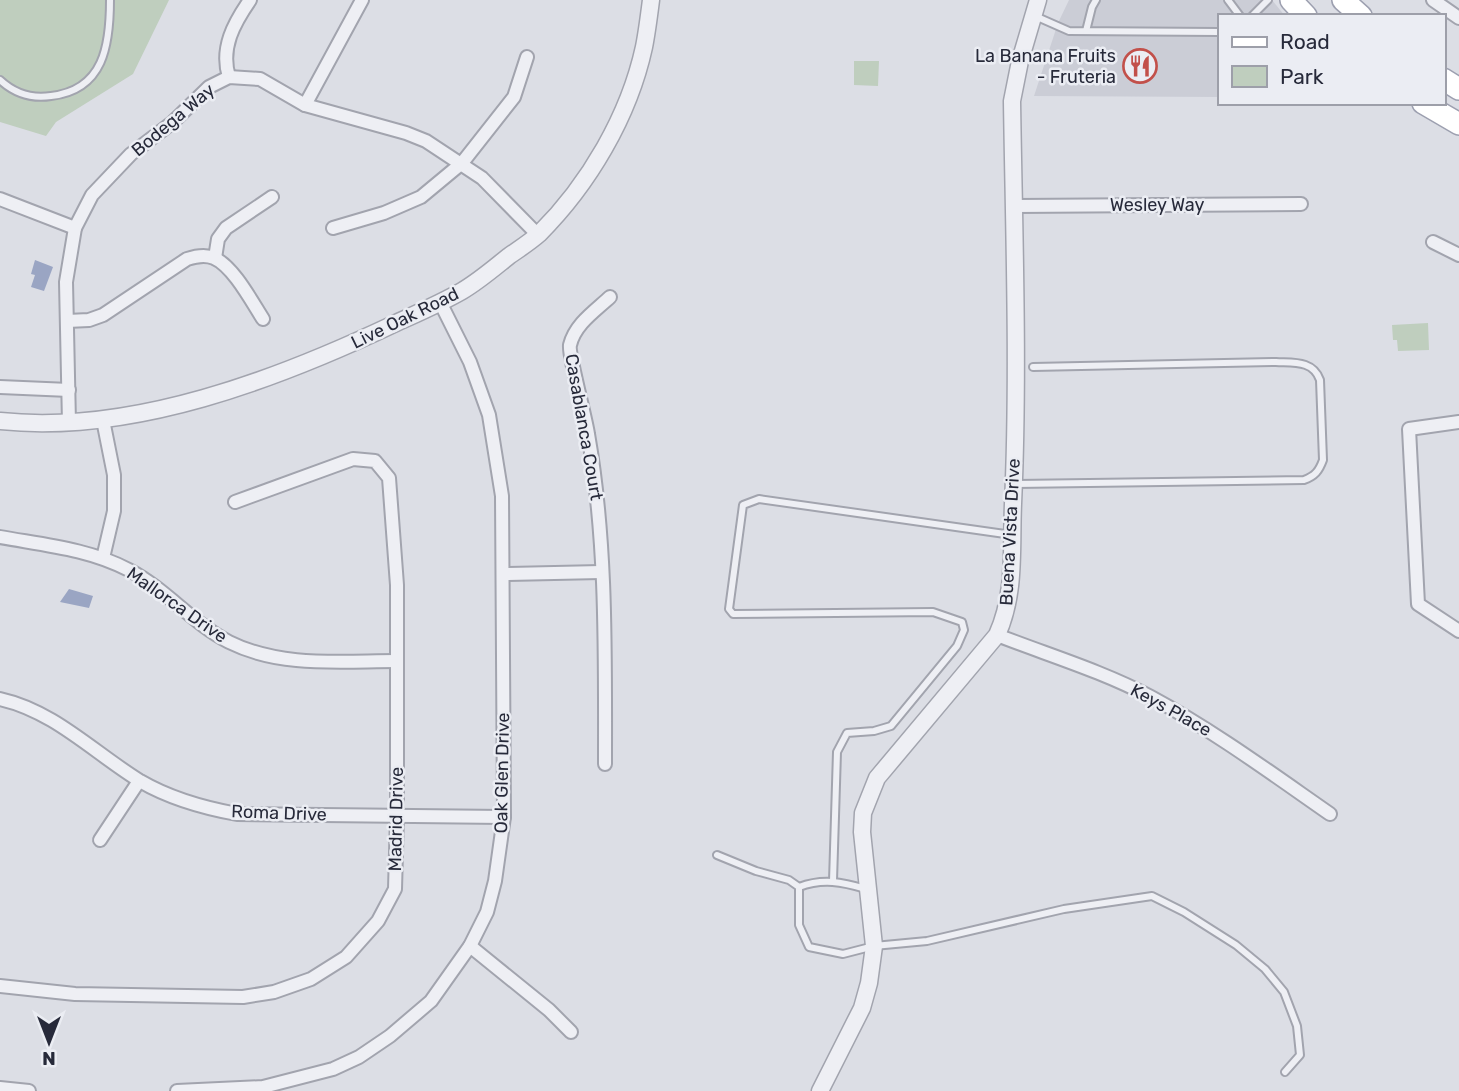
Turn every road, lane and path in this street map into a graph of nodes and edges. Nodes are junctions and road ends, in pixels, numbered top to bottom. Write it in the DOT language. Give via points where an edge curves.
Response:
graph roads {
  1 [pos="110,0"];
  2 [pos="250,0"];
  3 [pos="362,0"];
  4 [pos="651,0"];
  5 [pos="1096,0"];
  6 [pos="1268,0"];
  7 [pos="1291,0"];
  8 [pos="1343,0"];
  9 [pos="1433,0"];
  10 [pos="1036,8"];
  11 [pos="1254,14"];
  12 [pos="1304,14"];
  13 [pos="1359,14"];
  14 [pos="1459,18"];
  15 [pos="1086,31"];
  16 [pos="1218,32"];
  17 [pos="527,57"];
  18 [pos="229,77"];
  19 [pos="0,80"];
  20 [pos="304,105"];
  21 [pos="1426,105"];
  22 [pos="1459,124"];
  23 [pos="462,163"];
  24 [pos="272,197"];
  25 [pos="0,199"];
  26 [pos="1301,204"];
  27 [pos="1013,206"];
  28 [pos="75,228"];
  29 [pos="332,228"];
  30 [pos="538,235"];
  31 [pos="1433,242"];
  32 [pos="1459,255"];
  33 [pos="215,258"];
  34 [pos="610,297"];
  35 [pos="440,302"];
  36 [pos="263,318"];
  37 [pos="67,321"];
  38 [pos="1033,367"];
  39 [pos="0,387"];
  40 [pos="69,390"];
  41 [pos="103,420"];
  42 [pos="0,421"];
  43 [pos="1459,422"];
  44 [pos="69,423"];
  45 [pos="1014,484"];
  46 [pos="235,502"];
  47 [pos="1012,536"];
  48 [pos="0,537"];
  49 [pos="103,558"];
  50 [pos="601,572"];
  51 [pos="504,574"];
  52 [pos="1459,631"];
  53 [pos="997,635"];
  54 [pos="397,661"];
  55 [pos="0,699"];
  56 [pos="606,764"];
  57 [pos="139,781"];
  58 [pos="1330,814"];
  59 [pos="397,817"];
  60 [pos="504,817"];
  61 [pos="100,840"];
  62 [pos="717,855"];
  63 [pos="834,881"];
  64 [pos="799,887"];
  65 [pos="868,889"];
  66 [pos="470,946"];
  67 [pos="874,946"];
  68 [pos="0,986"];
  69 [pos="571,1032"];
  70 [pos="1285,1072"];
  71 [pos="0,1088"];
  72 [pos="29,1091"];
  73 [pos="177,1091"];
  74 [pos="820,1091"];
  1 -- 19 [label="lane" via="106,50 85,84 67,93 34,97 19,94"];
  2 -- 18 [label="street" via="228,40"];
  3 -- 20 [label="street"];
  4 -- 30 [label="street, Live Oak Road" via="644,48 626,103 591,170"];
  5 -- 15 [label="lane"];
  6 -- 11 [label="lane"];
  7 -- 12 [label="main road"];
  8 -- 13 [label="main road"];
  9 -- 14 [label="street"];
  10 -- 15 [label="lane" via="1069,31"];
  10 -- 27 [label="street, Buena Vista Drive" via="1012,101"];
  15 -- 16 [label="lane"];
  17 -- 23 [label="street" via="514,97"];
  18 -- 20 [label="street, Bodega Way" via="260,79"];
  18 -- 28 [label="street, Bodega Way" via="209,87 131,154 92,195"];
  20 -- 23 [label="street, Bodega Way" via="406,133"];
  21 -- 22 [label="main road"];
  23 -- 29 [label="street" via="421,197"];
  23 -- 30 [label="street, Bodega Way"];
  24 -- 33 [label="street" via="226,228 218,239"];
  25 -- 28 [label="street"];
  26 -- 27 [label="street, Wesley Way"];
  27 -- 45 [label="street, Buena Vista Drive"];
  28 -- 37 [label="street, Bodega Way" via="66,282"];
  30 -- 35 [label="street, Live Oak Road"];
  31 -- 32 [label="street"];
  33 -- 36 [label="street"];
  33 -- 37 [label="street" via="187,259 103,315"];
  34 -- 50 [label="street, Casablanca Court" via="577,327 569,348 597,483"];
  35 -- 41 [label="street, Live Oak Road" via="336,352 271,377 159,410"];
  35 -- 51 [label="street, Oak Glen Drive" via="470,362 489,415 502,496"];
  37 -- 40 [label="street, Bodega Way"];
  38 -- 45 [label="lane" via="1308,365 1320,380 1322,460 1320,469 1304,480"];
  39 -- 40 [label="street"];
  40 -- 44 [label="street, Bodega Way"];
  41 -- 44 [label="street, Live Oak Road"];
  41 -- 49 [label="street" via="114,475 114,511"];
  42 -- 44 [label="street, Live Oak Road"];
  43 -- 52 [label="street" via="1409,429 1418,604"];
  45 -- 47 [label="street, Buena Vista Drive"];
  46 -- 54 [label="street, Madrid Drive" via="353,459 375,461 389,478"];
  47 -- 53 [label="street, Buena Vista Drive" via="1009,598"];
  47 -- 63 [label="lane" via="759,499 743,505 729,609 733,614 933,612 962,622 964,630 957,646 891,726 847,733 837,752"];
  48 -- 49 [label="street, Mallorca Drive"];
  49 -- 54 [label="street, Mallorca Drive" via="131,570 229,642 276,658 302,661"];
  50 -- 51 [label="street"];
  50 -- 56 [label="street, Casablanca Court"];
  51 -- 60 [label="street, Oak Glen Drive"];
  53 -- 58 [label="street, Keys Place" via="1151,697 1240,749"];
  53 -- 65 [label="street, Buena Vista Drive" via="877,778 863,813"];
  54 -- 59 [label="street, Madrid Drive"];
  55 -- 57 [label="street, Roma Drive" via="41,712"];
  57 -- 59 [label="street, Roma Drive" via="209,809 237,814"];
  57 -- 61 [label="street"];
  59 -- 60 [label="street, Roma Drive"];
  59 -- 68 [label="street, Madrid Drive" via="395,889 378,921 346,957 310,979 243,997 75,994"];
  60 -- 66 [label="street, Oak Glen Drive" via="487,912"];
  62 -- 64 [label="lane"];
  63 -- 64 [label="lane"];
  63 -- 65 [label="lane"];
  64 -- 67 [label="lane" via="799,925 809,947 843,954"];
  65 -- 67 [label="street, Buena Vista Drive"];
  66 -- 69 [label="street"];
  66 -- 73 [label="street, Oak Glen Drive" via="431,1000 359,1057 263,1087"];
  67 -- 70 [label="lane" via="927,942 1064,909 1152,896 1236,945 1265,969 1283,992 1297,1026 1300,1055"];
  67 -- 74 [label="street, Buena Vista Drive" via="862,1008"];
  71 -- 72 [label="street"];
}
